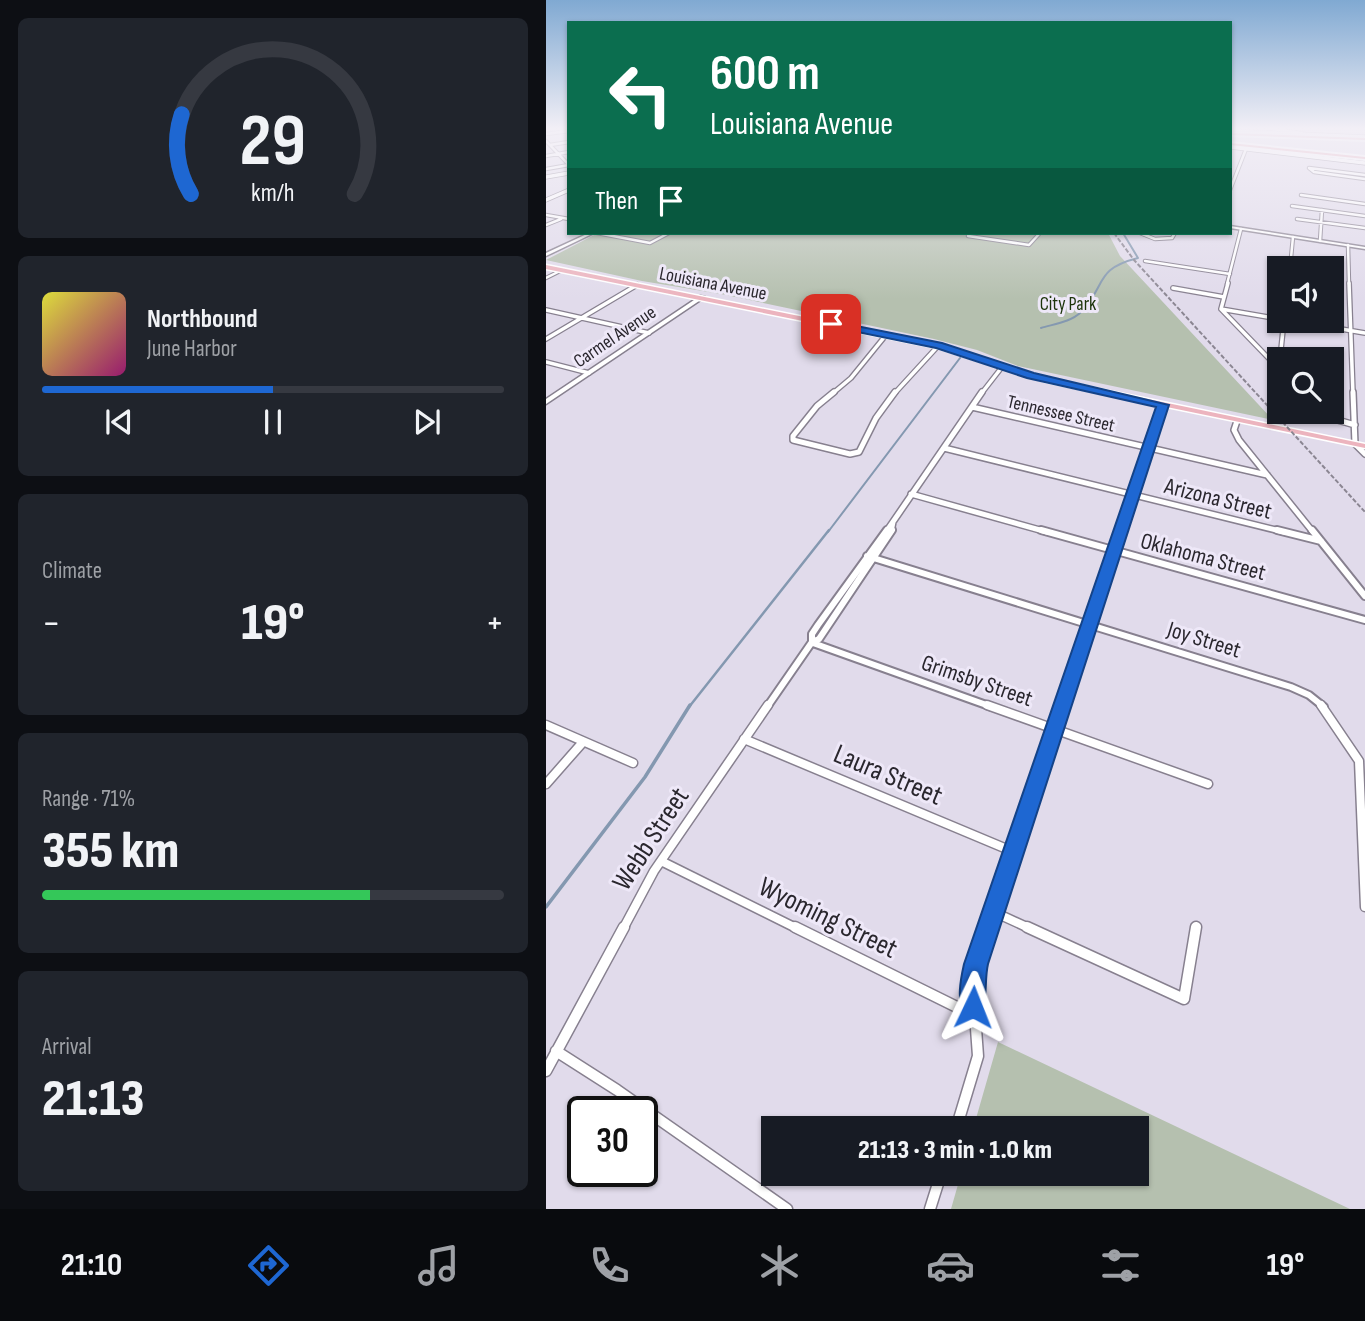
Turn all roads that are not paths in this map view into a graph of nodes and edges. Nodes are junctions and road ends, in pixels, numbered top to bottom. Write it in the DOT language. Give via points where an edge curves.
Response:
graph roads {
  1 [pos="567,191"];
  2 [pos="1301,195"];
  3 [pos="546,200"];
  4 [pos="1365,204"];
  5 [pos="1292,206"];
  6 [pos="1322,210"];
  7 [pos="546,215"];
  8 [pos="1365,216"];
  9 [pos="563,218"];
  10 [pos="567,219"];
  11 [pos="1297,219"];
  12 [pos="1321,222"];
  13 [pos="546,225"];
  14 [pos="1232,227"];
  15 [pos="1365,228"];
  16 [pos="1241,229"];
  17 [pos="588,235"];
  18 [pos="608,235"];
  19 [pos="665,235"];
  20 [pos="975,235"];
  21 [pos="1038,235"];
  22 [pos="1142,235"];
  23 [pos="1174,235"];
  24 [pos="1293,237"];
  25 [pos="1320,241"];
  26 [pos="1028,245"];
  27 [pos="1348,245"];
  28 [pos="1365,248"];
  29 [pos="1023,252"];
  30 [pos="546,255"];
  31 [pos="1291,256"];
  32 [pos="1145,261"];
  33 [pos="546,267"];
  34 [pos="562,270"];
  35 [pos="1230,274"];
  36 [pos="546,278"];
  37 [pos="637,285"];
  38 [pos="1173,288"];
  39 [pos="702,297"];
  40 [pos="1224,297"];
  41 [pos="1221,309"];
  42 [pos="546,310"];
  43 [pos="1267,317"];
  44 [pos="582,318"];
  45 [pos="1344,330"];
  46 [pos="1351,331"];
  47 [pos="649,333"];
  48 [pos="1365,333"];
  49 [pos="886,335"];
  50 [pos="546,339"];
  51 [pos="938,345"];
  52 [pos="1267,356"];
  53 [pos="546,362"];
  54 [pos="1002,367"];
  55 [pos="589,373"];
  56 [pos="546,402"];
  57 [pos="1163,405"];
  58 [pos="972,407"];
  59 [pos="1237,421"];
  60 [pos="1344,422"];
  61 [pos="1355,425"];
  62 [pos="1355,444"];
  63 [pos="1365,446"];
  64 [pos="944,448"];
  65 [pos="1148,449"];
  66 [pos="1365,454"];
  67 [pos="1267,475"];
  68 [pos="911,495"];
  69 [pos="1132,495"];
  70 [pos="1321,541"];
  71 [pos="1114,551"];
  72 [pos="871,557"];
  73 [pos="1365,596"];
  74 [pos="1365,620"];
  75 [pos="1089,624"];
  76 [pos="812,642"];
  77 [pos="546,725"];
  78 [pos="1055,729"];
  79 [pos="744,739"];
  80 [pos="583,742"];
  81 [pos="633,763"];
  82 [pos="1208,783"];
  83 [pos="546,784"];
  84 [pos="1365,841"];
  85 [pos="1014,852"];
  86 [pos="661,861"];
  87 [pos="1365,906"];
  88 [pos="994,912"];
  89 [pos="1196,927"];
  90 [pos="975,1016"];
  91 [pos="556,1051"];
  92 [pos="546,1071"];
  93 [pos="960,1116"];
  94 [pos="937,1186"];
  95 [pos="787,1209"];
  96 [pos="930,1209"];
  1 -- 3 [label="street"];
  2 -- 4 [label="street"];
  5 -- 6 [label="street"];
  6 -- 8 [label="street"];
  6 -- 12 [label="street"];
  7 -- 9 [label="street"];
  9 -- 10 [label="street"];
  9 -- 13 [label="street"];
  11 -- 12 [label="street"];
  12 -- 15 [label="street"];
  12 -- 25 [label="street"];
  14 -- 16 [label="main road"];
  16 -- 24 [label="main road"];
  16 -- 35 [label="street"];
  17 -- 30 [label="main road"];
  18 -- 19 [label="street" via="650,243"];
  20 -- 26 [label="street"];
  21 -- 26 [label="street"];
  22 -- 23 [label="street" via="1164,240"];
  24 -- 25 [label="main road"];
  24 -- 31 [label="street"];
  25 -- 27 [label="main road"];
  26 -- 29 [label="street"];
  27 -- 28 [label="main road"];
  27 -- 46 [label="street"];
  32 -- 35 [label="street"];
  33 -- 34 [label="main road, Louisiana Avenue"];
  34 -- 36 [label="street"];
  34 -- 37 [label="main road, Louisiana Avenue"];
  35 -- 40 [label="street"];
  37 -- 39 [label="main road, Louisiana Avenue"];
  37 -- 44 [label="street"];
  38 -- 40 [label="street"];
  39 -- 47 [label="main road, Carmel Avenue"];
  39 -- 49 [label="main road, Louisiana Avenue"];
  40 -- 41 [label="street"];
  41 -- 43 [label="street"];
  41 -- 52 [label="street"];
  42 -- 44 [label="street"];
  44 -- 47 [label="street"];
  44 -- 50 [label="street"];
  45 -- 46 [label="street"];
  46 -- 48 [label="street"];
  46 -- 61 [label="street"];
  47 -- 55 [label="main road, Carmel Avenue"];
  49 -- 51 [label="main road, Louisiana Avenue"];
  49 -- 51 [label="street" via="850,379 814,410 793,440 850,454 859,452 897,389"];
  51 -- 54 [label="main road, Louisiana Avenue"];
  53 -- 55 [label="street"];
  54 -- 57 [label="main road, Louisiana Avenue"];
  54 -- 58 [label="street, Webb Street"];
  55 -- 56 [label="main road, Carmel Avenue"];
  57 -- 59 [label="main road, Louisiana Avenue"];
  57 -- 65 [label="street"];
  58 -- 64 [label="street, Webb Street"];
  58 -- 65 [label="street, Tennessee Street"];
  59 -- 62 [label="main road, Louisiana Avenue"];
  59 -- 67 [label="street" via="1236,436"];
  60 -- 61 [label="street"];
  61 -- 62 [label="street"];
  62 -- 63 [label="main road, Louisiana Avenue"];
  62 -- 66 [label="street"];
  64 -- 68 [label="street, Webb Street"];
  64 -- 69 [label="street, Arizona Street"];
  65 -- 67 [label="street, Tennessee Street"];
  65 -- 69 [label="street"];
  67 -- 70 [label="street"];
  68 -- 71 [label="street, Oklahoma Street"];
  68 -- 72 [label="street, Webb Street" via="892,531"];
  69 -- 70 [label="street, Arizona Street"];
  69 -- 71 [label="street"];
  70 -- 73 [label="street"];
  71 -- 74 [label="street, Oklahoma Street"];
  71 -- 75 [label="street"];
  72 -- 75 [label="street, Joy Street"];
  72 -- 76 [label="street, Webb Street" via="819,639"];
  75 -- 78 [label="street"];
  75 -- 84 [label="street, Joy Street" via="1291,687 1319,702 1359,761"];
  76 -- 78 [label="street, Grimsby Street"];
  76 -- 79 [label="street, Webb Street"];
  77 -- 80 [label="street"];
  78 -- 82 [label="street, Grimsby Street"];
  78 -- 85 [label="street"];
  79 -- 85 [label="street, Laura Street"];
  79 -- 86 [label="street, Webb Street"];
  80 -- 81 [label="street"];
  80 -- 83 [label="street"];
  84 -- 87 [label="street, Joy Street"];
  85 -- 88 [label="street"];
  86 -- 90 [label="street, Wyoming Street"];
  86 -- 91 [label="street, Webb Street"];
  88 -- 89 [label="street" via="1184,999"];
  88 -- 90 [label="street" via="972,984"];
  90 -- 93 [label="street" via="978,1056"];
  91 -- 92 [label="street, Webb Street"];
  91 -- 95 [label="street"];
  94 -- 96 [label="street"];
}
